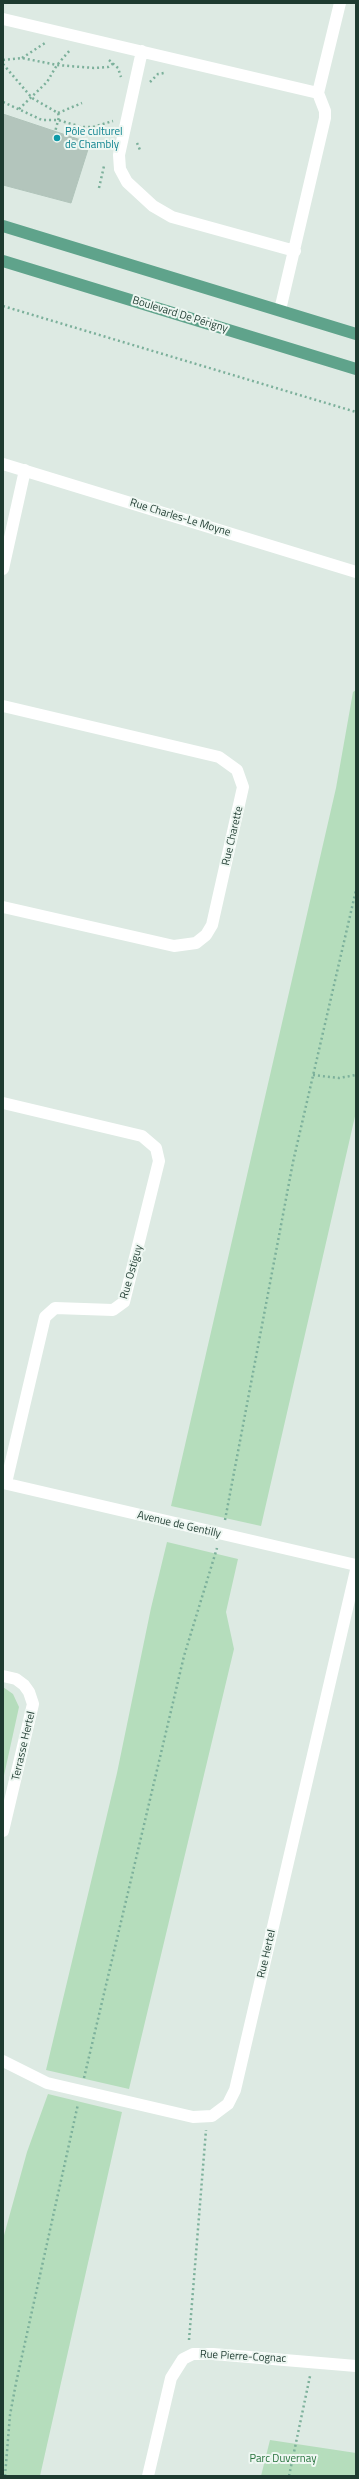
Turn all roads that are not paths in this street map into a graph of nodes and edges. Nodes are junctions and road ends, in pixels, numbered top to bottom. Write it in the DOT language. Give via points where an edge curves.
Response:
graph roads {
  1 [pos="340,3"];
  2 [pos="3,19"];
  3 [pos="142,51"];
  4 [pos="318,93"];
  5 [pos="3,226"];
  6 [pos="295,251"];
  7 [pos="3,261"];
  8 [pos="280,310"];
  9 [pos="356,334"];
  10 [pos="356,369"];
  11 [pos="3,464"];
  12 [pos="25,470"];
  13 [pos="3,569"];
  14 [pos="356,572"];
  15 [pos="3,706"];
  16 [pos="3,907"];
  17 [pos="3,1103"];
  18 [pos="5,1483"];
  19 [pos="356,1565"];
  20 [pos="356,1570"];
  21 [pos="3,1676"];
  22 [pos="3,1831"];
  23 [pos="3,2061"];
  24 [pos="356,2366"];
  25 [pos="148,2476"];
  1 -- 4 [label="street"];
  2 -- 3 [label="street"];
  3 -- 4 [label="street"];
  3 -- 6 [label="street" via="119,155 120,169 127,182 153,206 172,217"];
  4 -- 6 [label="street" via="325,110 325,118"];
  5 -- 8 [label="main road"];
  6 -- 8 [label="street"];
  7 -- 10 [label="main road, Boulevard De Périgny"];
  8 -- 9 [label="main road"];
  11 -- 12 [label="street, Rue Charles-Le Moyne"];
  12 -- 13 [label="street"];
  12 -- 14 [label="street, Rue Charles-Le Moyne"];
  15 -- 16 [label="street, Rue Charette" via="219,757 237,770 243,787 212,925 206,935 196,943 174,946"];
  17 -- 18 [label="street, Rue Ostiguy" via="142,1136 156,1148 159,1161 124,1302 113,1310 55,1308 45,1317"];
  18 -- 19 [label="street, Avenue de Gentilly"];
  20 -- 23 [label="street, Rue Hertel" via="235,2090 228,2104 212,2116 193,2117 47,2083"];
  21 -- 22 [label="street, Terrasse Hertel" via="16,1679 24,1685 33,1704"];
  24 -- 25 [label="street, Rue Pierre-Cognac" via="213,2354 193,2354 183,2359 171,2378"];
}
